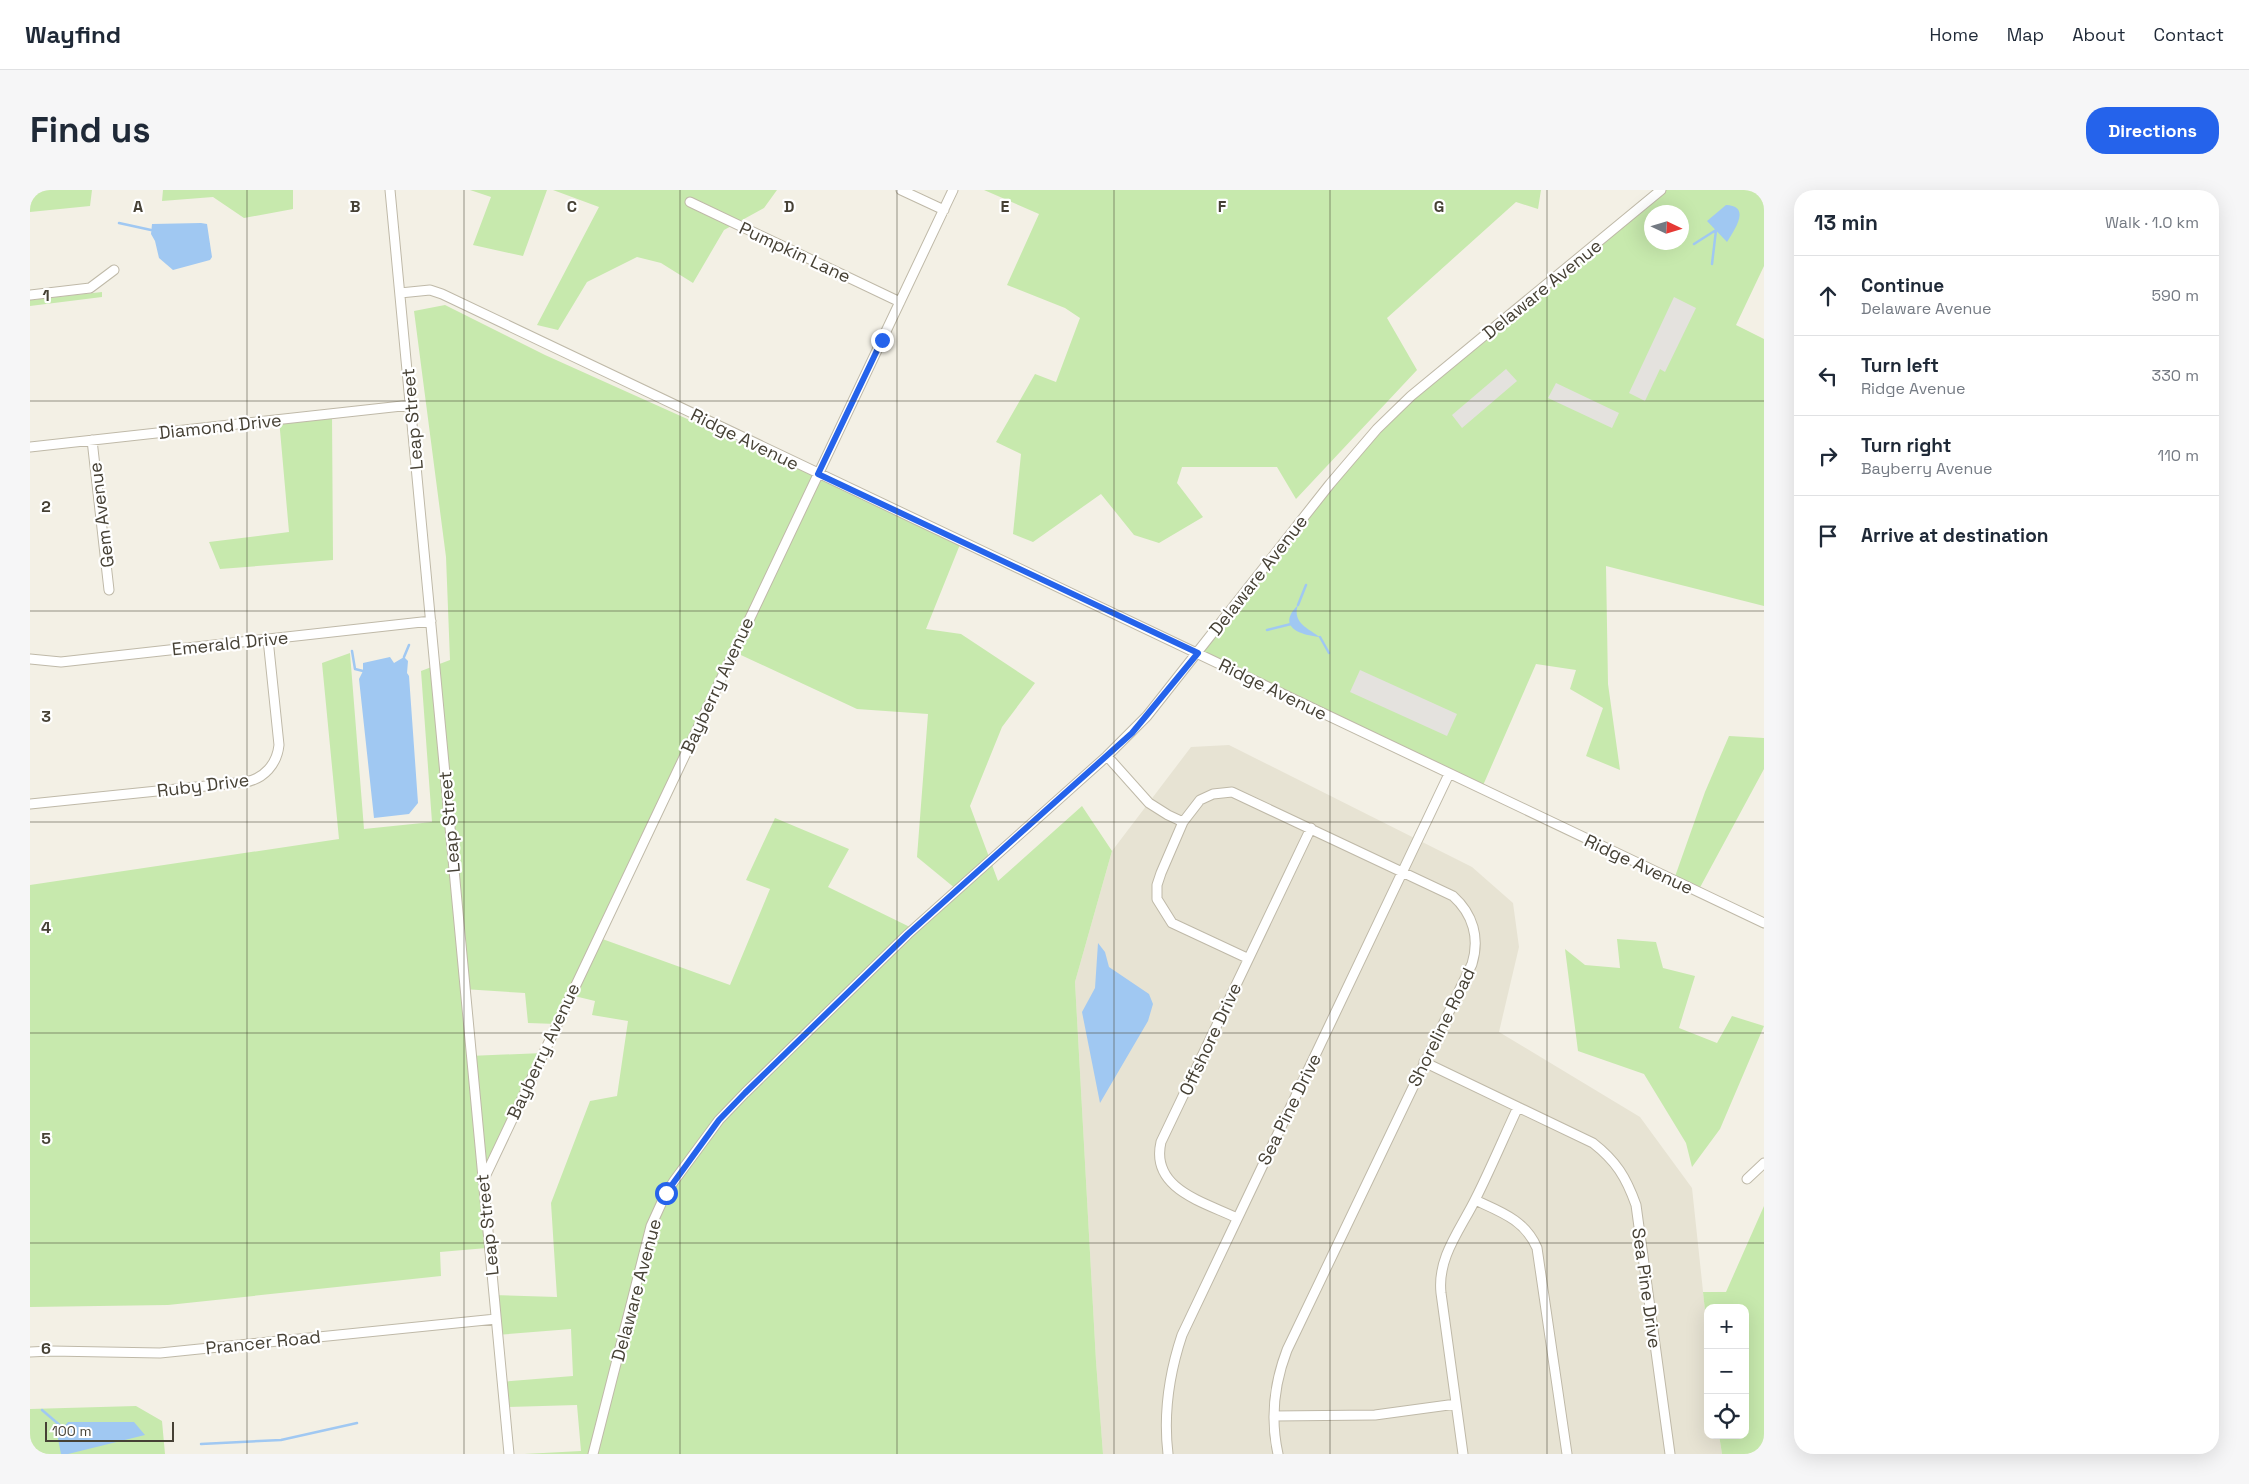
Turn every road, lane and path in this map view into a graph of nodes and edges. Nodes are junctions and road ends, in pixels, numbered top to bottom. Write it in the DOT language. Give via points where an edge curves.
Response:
graph roads {
  1 [pos="390,190"];
  2 [pos="901,190"];
  3 [pos="953,190"];
  4 [pos="1661,190"];
  5 [pos="690,202"];
  6 [pos="944,210"];
  7 [pos="114,270"];
  8 [pos="400,292"];
  9 [pos="30,294"];
  10 [pos="900,302"];
  11 [pos="411,405"];
  12 [pos="92,440"];
  13 [pos="30,447"];
  14 [pos="818,474"];
  15 [pos="109,590"];
  16 [pos="431,621"];
  17 [pos="268,639"];
  18 [pos="1198,653"];
  19 [pos="30,659"];
  20 [pos="1108,756"];
  21 [pos="1449,774"];
  22 [pos="30,804"];
  23 [pos="1183,822"];
  24 [pos="1310,828"];
  25 [pos="1403,871"];
  26 [pos="1764,924"];
  27 [pos="1247,958"];
  28 [pos="1424,1062"];
  29 [pos="1518,1107"];
  30 [pos="1764,1163"];
  31 [pos="1746,1179"];
  32 [pos="482,1181"];
  33 [pos="1475,1200"];
  34 [pos="1237,1218"];
  35 [pos="496,1319"];
  36 [pos="30,1352"];
  37 [pos="1456,1404"];
  38 [pos="1274,1416"];
  39 [pos="509,1454"];
  40 [pos="593,1454"];
  41 [pos="1168,1454"];
  42 [pos="1278,1454"];
  43 [pos="1463,1454"];
  44 [pos="1567,1454"];
  45 [pos="1670,1454"];
  1 -- 8 [label="street, Leap Street"];
  2 -- 6 [label="street"];
  3 -- 6 [label="street, Bayberry Avenue"];
  4 -- 18 [label="street, Delaware Avenue" via="1411,396 1383,423 1330,484"];
  5 -- 10 [label="street, Pumpkin Lane"];
  6 -- 10 [label="street, Bayberry Avenue"];
  7 -- 9 [label="street" via="90,288"];
  8 -- 11 [label="street, Leap Street"];
  8 -- 14 [label="street, Ridge Avenue" via="430,290 442,294"];
  10 -- 14 [label="street, Bayberry Avenue"];
  11 -- 12 [label="street, Diamond Drive"];
  11 -- 16 [label="street, Leap Street"];
  12 -- 13 [label="street, Diamond Drive"];
  12 -- 15 [label="street, Gem Avenue"];
  14 -- 18 [label="street, Ridge Avenue"];
  14 -- 32 [label="street, Bayberry Avenue"];
  16 -- 17 [label="street, Emerald Drive"];
  16 -- 32 [label="street, Leap Street"];
  17 -- 19 [label="street, Emerald Drive" via="61,662"];
  17 -- 22 [label="street, Ruby Drive" via="279,745 276,758 259,778"];
  18 -- 20 [label="street, Delaware Avenue" via="1147,716"];
  18 -- 21 [label="street, Ridge Avenue"];
  20 -- 23 [label="street" via="1149,803"];
  20 -- 40 [label="street, Delaware Avenue" via="938,906 807,1031 719,1120 679,1174 651,1226"];
  21 -- 25 [label="street, Sea Pine Drive"];
  21 -- 26 [label="street, Ridge Avenue"];
  23 -- 24 [label="street, Shoreline Road" via="1200,800 1232,792"];
  23 -- 27 [label="street, Shoreline Road" via="1161,873 1157,899 1172,923"];
  24 -- 25 [label="street, Shoreline Road"];
  24 -- 27 [label="street, Offshore Drive"];
  25 -- 28 [label="street, Shoreline Road" via="1453,896 1468,913 1475,934 1472,964"];
  25 -- 34 [label="street, Sea Pine Drive"];
  27 -- 34 [label="street, Offshore Drive" via="1159,1151 1161,1169 1174,1187"];
  28 -- 29 [label="street, Sea Pine Drive"];
  28 -- 38 [label="street, Shoreline Road" via="1288,1350 1277,1379"];
  29 -- 33 [label="street"];
  29 -- 45 [label="street, Sea Pine Drive" via="1593,1142 1614,1161 1628,1182 1636,1205"];
  30 -- 31 [label="street"];
  32 -- 35 [label="street, Leap Street"];
  33 -- 37 [label="street" via="1440,1271"];
  33 -- 44 [label="street" via="1520,1223 1537,1248"];
  34 -- 41 [label="street, Sea Pine Drive" via="1182,1335 1173,1363 1166,1418"];
  35 -- 36 [label="street, Prancer Road" via="160,1353"];
  35 -- 39 [label="street, Leap Street"];
  37 -- 38 [label="street" via="1375,1415"];
  37 -- 43 [label="street"];
  38 -- 42 [label="street, Shoreline Road"];
}
